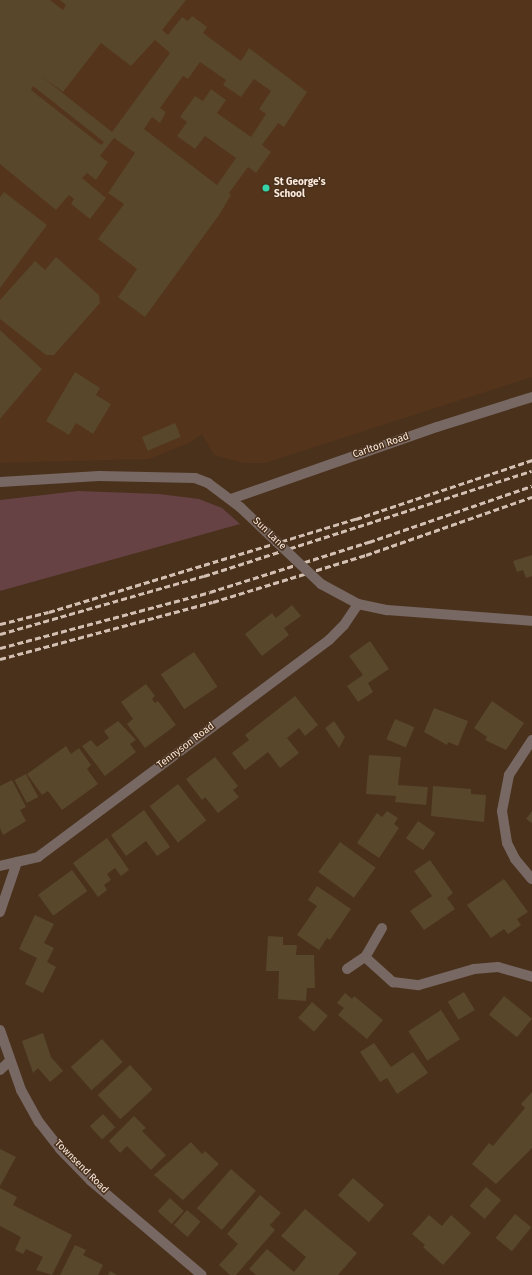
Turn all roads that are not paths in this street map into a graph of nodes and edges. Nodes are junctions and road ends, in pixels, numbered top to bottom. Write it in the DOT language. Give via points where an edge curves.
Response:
graph roads {
  1 [pos="532,397"];
  2 [pos="0,482"];
  3 [pos="231,499"];
  4 [pos="358,604"];
  5 [pos="532,621"];
  6 [pos="532,740"];
  7 [pos="17,862"];
  8 [pos="0,866"];
  9 [pos="532,879"];
  10 [pos="0,912"];
  11 [pos="382,928"];
  12 [pos="365,957"];
  13 [pos="347,969"];
  14 [pos="532,977"];
  15 [pos="0,1030"];
  16 [pos="10,1060"];
  17 [pos="0,1070"];
  18 [pos="202,1275"];
  1 -- 3 [label="street, Carlton Road" via="415,434"];
  2 -- 3 [label="street, Sun Lane" via="99,476 195,478 208,483"];
  3 -- 4 [label="street, Sun Lane, bridge" via="321,584"];
  4 -- 5 [label="street, Sun Lane" via="387,610"];
  4 -- 7 [label="street, Tennyson Road" via="344,625 328,640 38,856"];
  6 -- 9 [label="street" via="509,775 502,810 507,843 515,859"];
  7 -- 8 [label="street, Tennyson Road"];
  7 -- 10 [label="street"];
  11 -- 12 [label="street"];
  12 -- 13 [label="street"];
  12 -- 14 [label="street" via="392,982 404,985 419,985 474,969 498,967"];
  15 -- 16 [label="street, Townsend Road"];
  16 -- 17 [label="street"];
  16 -- 18 [label="street, Townsend Road" via="39,1122 60,1149 91,1181"];
}
